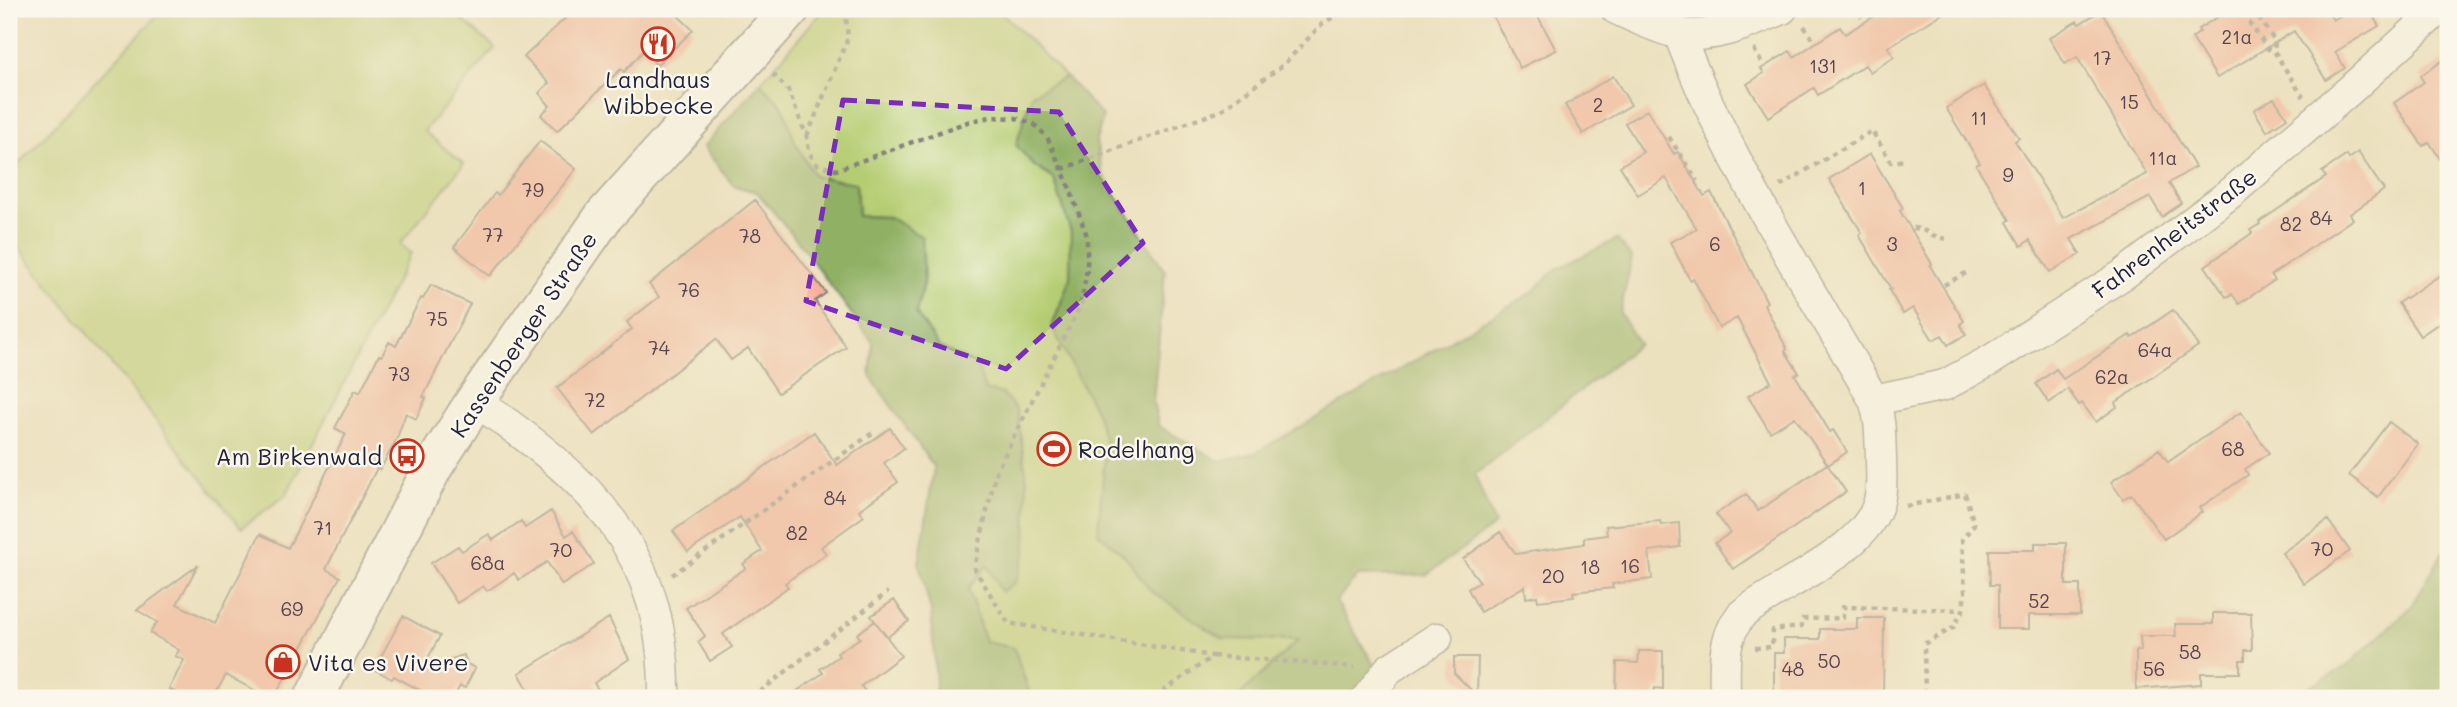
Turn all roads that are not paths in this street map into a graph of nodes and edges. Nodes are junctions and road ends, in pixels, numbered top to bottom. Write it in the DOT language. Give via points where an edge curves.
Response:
graph roads {
  1 [pos="790,9"];
  2 [pos="1616,9"];
  3 [pos="1782,9"];
  4 [pos="2439,9"];
  5 [pos="1679,34"];
  6 [pos="1874,400"];
  7 [pos="475,401"];
  8 [pos="1437,638"];
  9 [pos="314,698"];
  10 [pos="664,698"];
  11 [pos="1367,698"];
  12 [pos="1725,698"];
  1 -- 7 [label="street, Kassenberger Straße" via="604,216"];
  2 -- 5 [label="street"];
  3 -- 5 [label="street" via="1709,34"];
  4 -- 6 [label="street, Fahrenheitstraße" via="2232,192 2124,274 1945,385"];
  5 -- 6 [label="street" via="1711,111"];
  6 -- 12 [label="street" via="1881,470 1875,512 1833,556 1741,615 1732,626 1726,644"];
  7 -- 9 [label="street, Kassenberger Straße" via="433,467"];
  7 -- 10 [label="street" via="563,467 612,517 627,542 658,623"];
  8 -- 11 [label="street" via="1388,669"];
}
